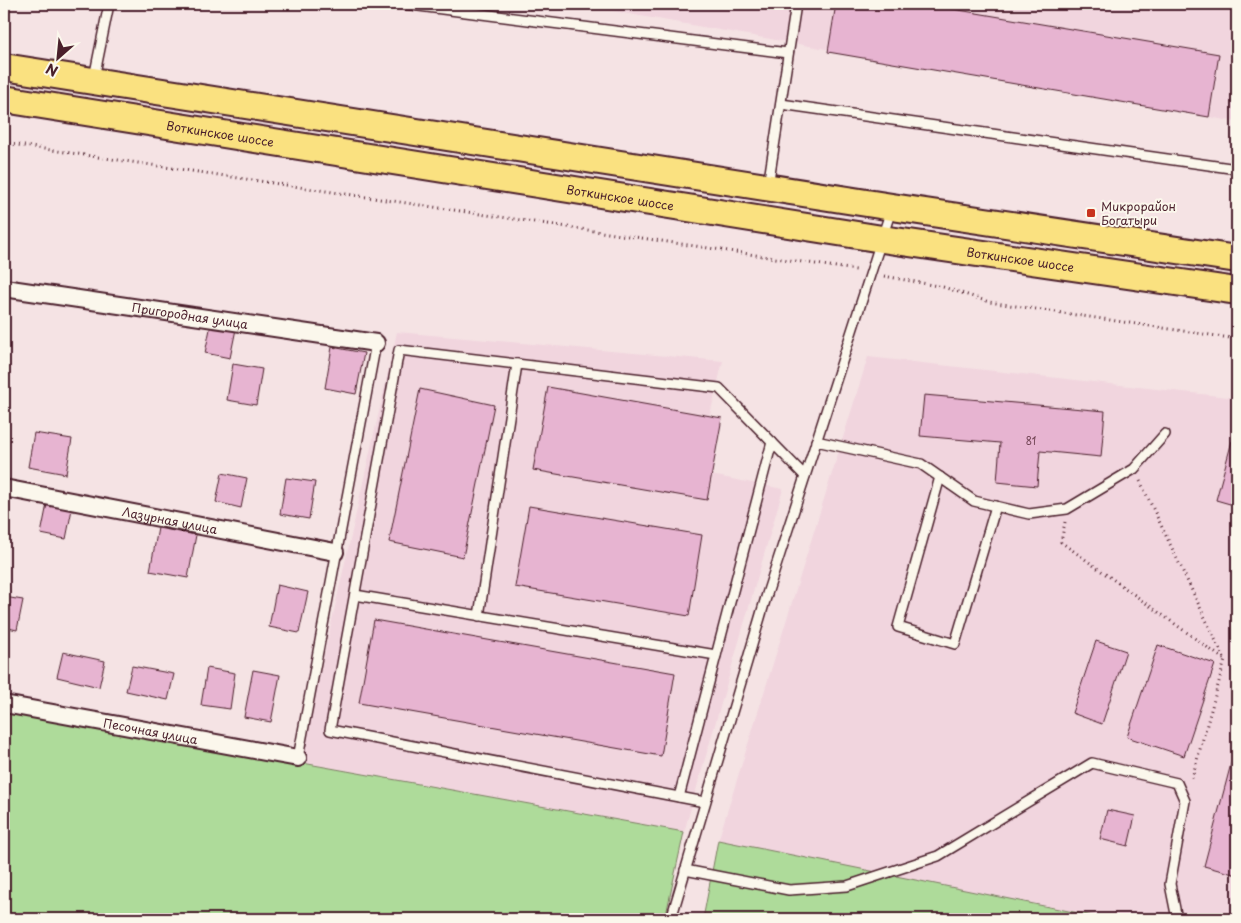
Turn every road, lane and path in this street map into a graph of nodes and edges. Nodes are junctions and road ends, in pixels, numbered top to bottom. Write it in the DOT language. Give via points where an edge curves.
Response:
graph roads {
  1 [pos="109,4"];
  2 [pos="403,4"];
  3 [pos="796,4"];
  4 [pos="788,53"];
  5 [pos="4,67"];
  6 [pos="93,81"];
  7 [pos="4,99"];
  8 [pos="781,104"];
  9 [pos="4,144"];
  10 [pos="1237,169"];
  11 [pos="768,188"];
  12 [pos="892,207"];
  13 [pos="882,240"];
  14 [pos="1237,259"];
  15 [pos="871,273"];
  16 [pos="4,288"];
  17 [pos="1237,291"];
  18 [pos="1237,339"];
  19 [pos="376,343"];
  20 [pos="517,364"];
  21 [pos="1165,434"];
  22 [pos="816,441"];
  23 [pos="772,442"];
  24 [pos="1134,469"];
  25 [pos="805,476"];
  26 [pos="940,477"];
  27 [pos="4,488"];
  28 [pos="996,506"];
  29 [pos="1067,509"];
  30 [pos="335,552"];
  31 [pos="355,595"];
  32 [pos="479,616"];
  33 [pos="716,655"];
  34 [pos="1225,660"];
  35 [pos="4,704"];
  36 [pos="298,758"];
  37 [pos="679,797"];
  38 [pos="1185,801"];
  39 [pos="705,802"];
  40 [pos="685,870"];
  41 [pos="671,919"];
  42 [pos="1177,919"];
  1 -- 6 [label="lane"];
  2 -- 4 [label="lane"];
  3 -- 4 [label="lane"];
  4 -- 8 [label="lane"];
  5 -- 6 [label="main road"];
  6 -- 11 [label="main road"];
  7 -- 13 [label="main road, Воткинское шоссе"];
  8 -- 10 [label="lane"];
  8 -- 11 [label="lane"];
  9 -- 15 [label="path"];
  11 -- 12 [label="main road"];
  12 -- 13 [label="lane"];
  12 -- 14 [label="main road"];
  13 -- 15 [label="lane"];
  13 -- 17 [label="main road, Воткинское шоссе"];
  15 -- 18 [label="path" via="943,286 989,302"];
  15 -- 22 [label="lane"];
  16 -- 19 [label="street, Пригородная улица"];
  19 -- 30 [label="lane"];
  20 -- 23 [label="lane" via="719,388"];
  20 -- 31 [label="lane" via="399,350"];
  20 -- 32 [label="lane"];
  21 -- 24 [label="lane"];
  22 -- 25 [label="lane"];
  22 -- 26 [label="lane" via="921,464"];
  23 -- 25 [label="lane"];
  23 -- 33 [label="lane"];
  24 -- 29 [label="lane"];
  24 -- 34 [label="path"];
  25 -- 39 [label="lane"];
  26 -- 28 [label="lane" via="974,501"];
  26 -- 28 [label="lane" via="898,627 955,644"];
  27 -- 30 [label="street, Лазурная улица"];
  28 -- 29 [label="lane" via="1029,514"];
  29 -- 34 [label="path" via="1061,542"];
  30 -- 36 [label="lane"];
  31 -- 32 [label="lane"];
  31 -- 37 [label="lane" via="330,730"];
  32 -- 33 [label="lane"];
  33 -- 37 [label="lane"];
  34 -- 38 [label="path"];
  35 -- 36 [label="street, Песочная улица"];
  37 -- 39 [label="lane"];
  38 -- 40 [label="lane" via="1177,783 1092,764 938,856 847,886 789,890"];
  38 -- 42 [label="lane" via="1170,884"];
  39 -- 40 [label="lane"];
  40 -- 41 [label="lane"];
}
